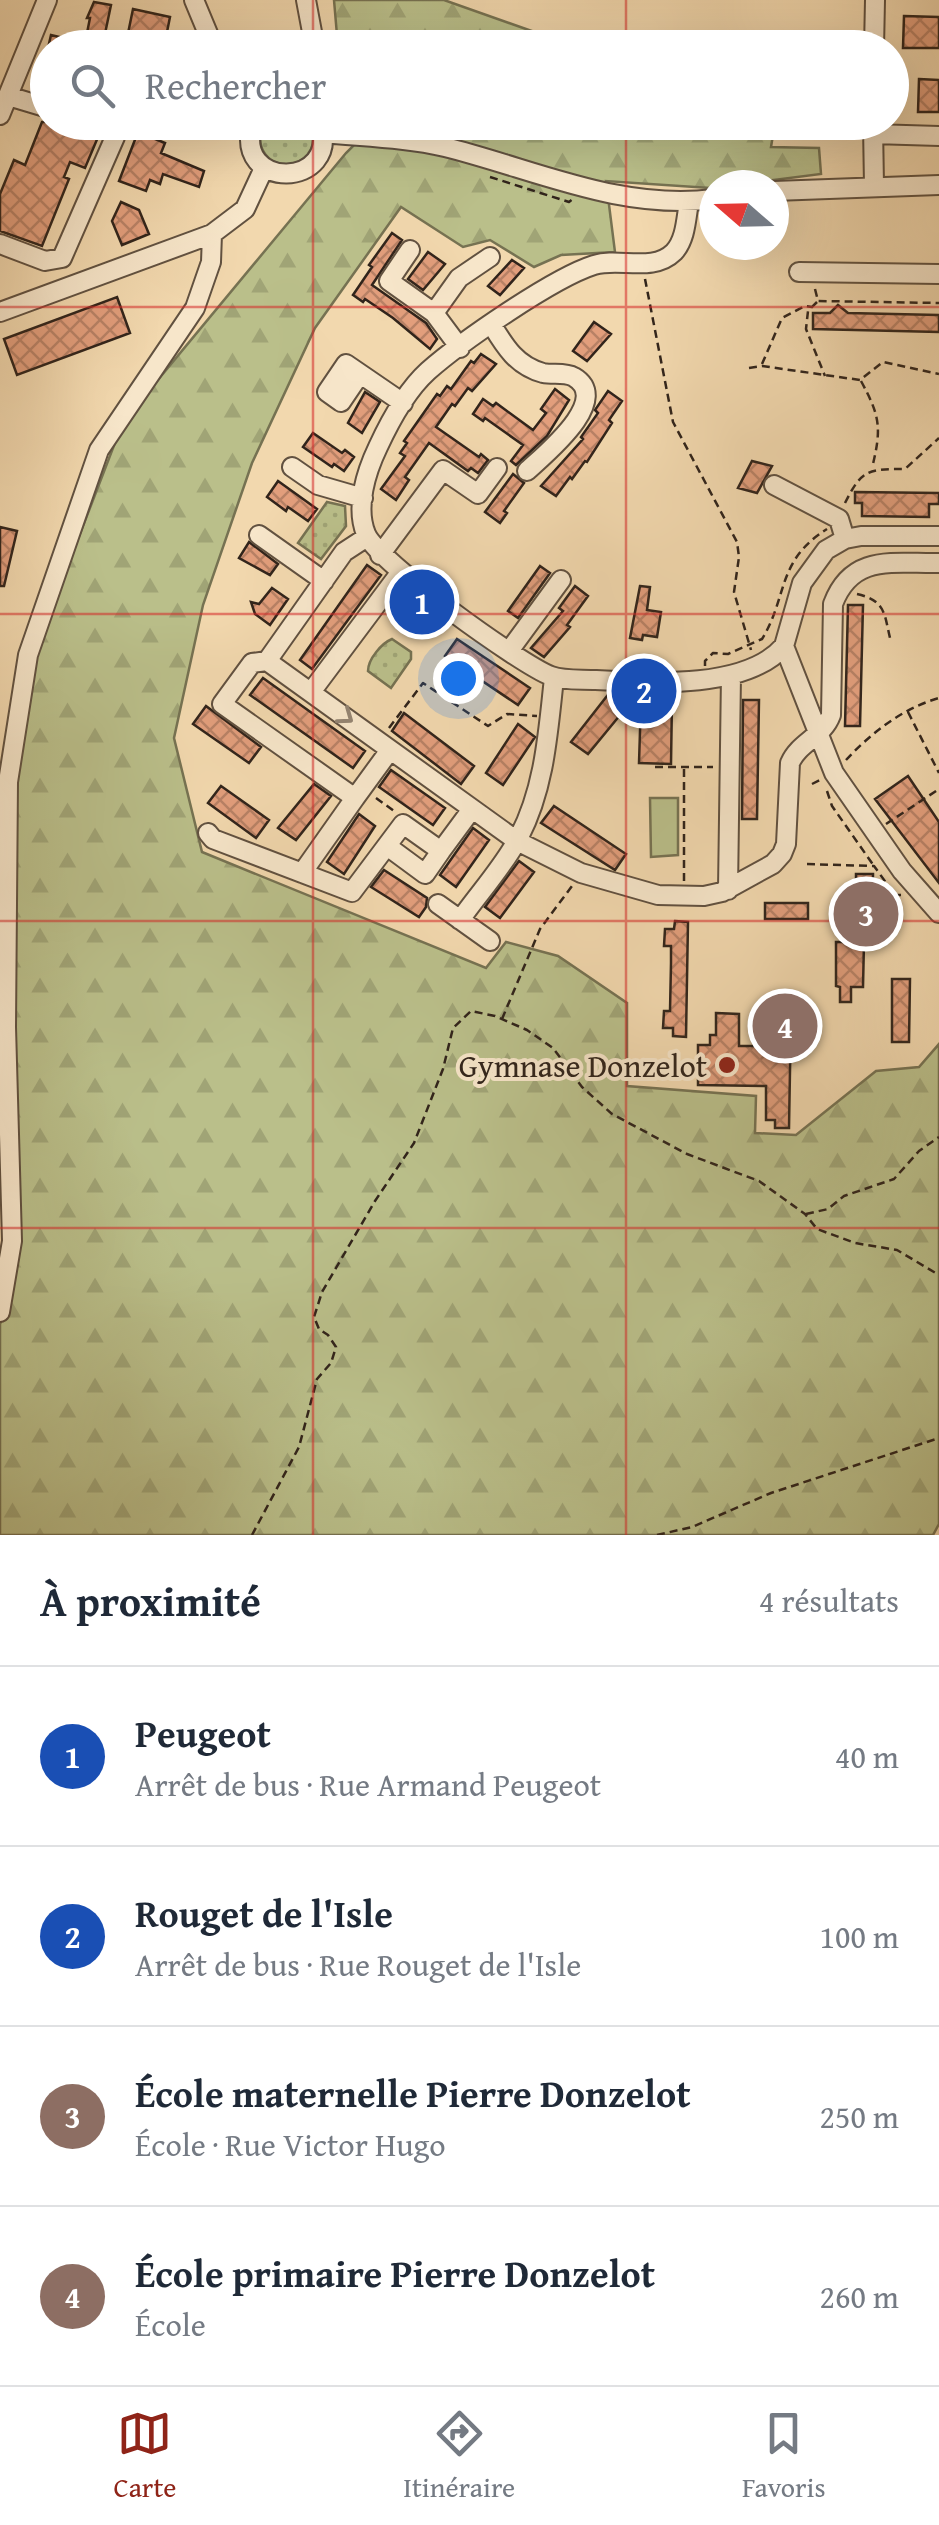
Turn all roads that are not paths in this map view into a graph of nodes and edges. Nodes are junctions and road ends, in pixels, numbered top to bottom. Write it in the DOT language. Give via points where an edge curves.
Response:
graph roads {
  1 [pos="47,0"];
  2 [pos="194,0"];
  3 [pos="306,0"];
  4 [pos="875,0"];
  5 [pos="35,30"];
  6 [pos="206,30"];
  7 [pos="312,30"];
  8 [pos="874,30"];
  9 [pos="30,42"];
  10 [pos="8,96"];
  11 [pos="30,103"];
  12 [pos="0,115"];
  13 [pos="909,132"];
  14 [pos="939,136"];
  15 [pos="113,140"];
  16 [pos="249,140"];
  17 [pos="322,140"];
  18 [pos="402,140"];
  19 [pos="873,140"];
  20 [pos="264,168"];
  21 [pos="874,185"];
  22 [pos="939,185"];
  23 [pos="789,190"];
  24 [pos="699,201"];
  25 [pos="689,202"];
  26 [pos="212,234"];
  27 [pos="0,244"];
  28 [pos="410,250"];
  29 [pos="490,257"];
  30 [pos="804,272"];
  31 [pos="939,274"];
  32 [pos="0,312"];
  33 [pos="434,313"];
  34 [pos="492,326"];
  35 [pos="460,348"];
  36 [pos="360,374"];
  37 [pos="403,404"];
  38 [pos="292,467"];
  39 [pos="497,468"];
  40 [pos="528,471"];
  41 [pos="774,485"];
  42 [pos="363,498"];
  43 [pos="259,535"];
  44 [pos="939,536"];
  45 [pos="368,537"];
  46 [pos="845,539"];
  47 [pos="380,555"];
  48 [pos="939,563"];
  49 [pos="400,573"];
  50 [pos="561,580"];
  51 [pos="324,582"];
  52 [pos="784,646"];
  53 [pos="509,650"];
  54 [pos="267,661"];
  55 [pos="731,674"];
  56 [pos="554,678"];
  57 [pos="311,692"];
  58 [pos="818,736"];
  59 [pos="384,746"];
  60 [pos="358,793"];
  61 [pos="472,808"];
  62 [pos="208,833"];
  63 [pos="517,841"];
  64 [pos="386,846"];
  65 [pos="441,852"];
  66 [pos="302,873"];
  67 [pos="728,890"];
  68 [pos="438,904"];
  69 [pos="939,913"];
  70 [pos="460,920"];
  71 [pos="490,941"];
  72 [pos="0,1312"];
  1 -- 5 [label="street"];
  2 -- 6 [label="street"];
  3 -- 7 [label="street"];
  4 -- 8 [label="street"];
  9 -- 10 [label="street"];
  10 -- 11 [label="street"];
  10 -- 12 [label="street"];
  13 -- 14 [label="street"];
  15 -- 27 [label="street" via="62,258 46,261"];
  16 -- 20 [label="street"];
  17 -- 20 [label="street" via="309,167 287,175"];
  18 -- 25 [label="street" via="587,189"];
  19 -- 21 [label="street"];
  20 -- 26 [label="street" via="244,209"];
  21 -- 22 [label="street"];
  21 -- 23 [label="street"];
  24 -- 25 [label="street"];
  25 -- 34 [label="street" via="683,235 663,259 596,264"];
  26 -- 32 [label="street"];
  26 -- 72 [label="street" via="211,262 195,308 99,450 28,655 8,782 12,1241"];
  28 -- 33 [label="street" via="388,281"];
  29 -- 33 [label="street" via="459,278"];
  30 -- 31 [label="street"];
  33 -- 35 [label="street"];
  34 -- 35 [label="street"];
  34 -- 40 [label="street" via="508,353 544,373 578,379 584,388 575,422"];
  35 -- 37 [label="street" via="426,373"];
  36 -- 37 [label="street"];
  37 -- 42 [label="street" via="378,448"];
  38 -- 42 [label="street" via="318,485"];
  39 -- 47 [label="street" via="478,494 443,470"];
  41 -- 46 [label="street" via="839,519"];
  42 -- 45 [label="street"];
  43 -- 51 [label="street"];
  44 -- 46 [label="street"];
  45 -- 47 [label="street"];
  45 -- 51 [label="street" via="344,552"];
  46 -- 52 [label="street" via="810,567"];
  47 -- 49 [label="street"];
  48 -- 58 [label="street" via="874,564 838,589 831,715"];
  49 -- 53 [label="street"];
  49 -- 57 [label="street"];
  50 -- 53 [label="street"];
  51 -- 54 [label="street"];
  52 -- 55 [label="street"];
  52 -- 58 [label="street"];
  53 -- 56 [label="street"];
  54 -- 57 [label="street"];
  54 -- 60 [label="street" via="252,663 222,704"];
  55 -- 56 [label="street" via="704,680"];
  55 -- 67 [label="street"];
  56 -- 63 [label="street" via="547,748"];
  57 -- 59 [label="street, one-way"];
  58 -- 67 [label="street" via="790,763 782,854"];
  58 -- 69 [label="street" via="828,776"];
  59 -- 60 [label="street"];
  59 -- 61 [label="street"];
  60 -- 66 [label="street"];
  61 -- 63 [label="street"];
  61 -- 65 [label="street"];
  62 -- 66 [label="street"];
  63 -- 67 [label="street" via="582,873 658,894"];
  63 -- 70 [label="street"];
  64 -- 65 [label="street" via="403,824"];
  64 -- 65 [label="street" via="425,874"];
  64 -- 66 [label="street" via="352,892"];
  68 -- 70 [label="street"];
  70 -- 71 [label="street"];
}
